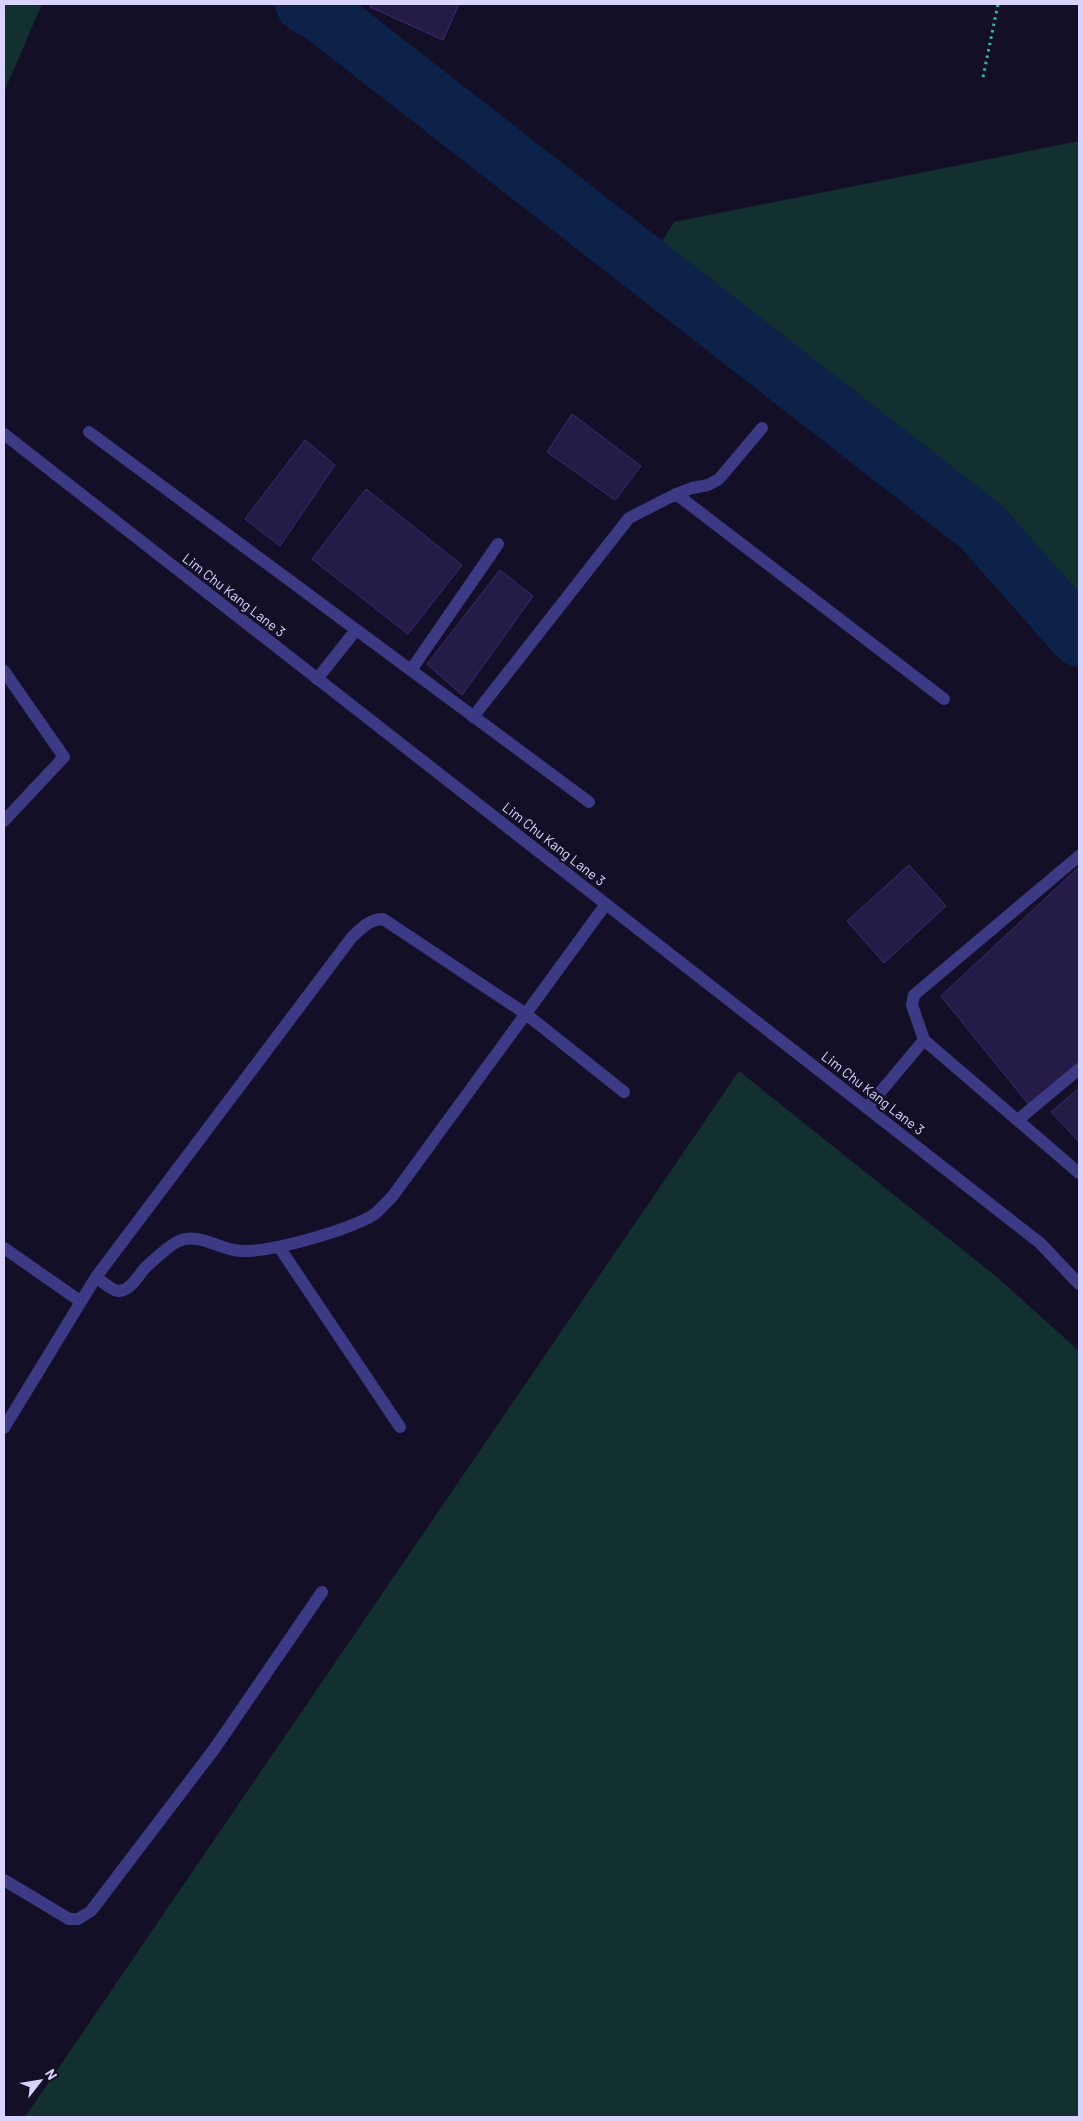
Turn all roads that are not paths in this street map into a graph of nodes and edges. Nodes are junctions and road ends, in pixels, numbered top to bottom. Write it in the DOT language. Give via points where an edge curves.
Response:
graph roads {
  1 [pos="762,428"];
  2 [pos="89,432"];
  3 [pos="4,434"];
  4 [pos="676,494"];
  5 [pos="498,544"];
  6 [pos="356,630"];
  7 [pos="411,670"];
  8 [pos="4,671"];
  9 [pos="317,679"];
  10 [pos="944,699"];
  11 [pos="473,717"];
  12 [pos="589,802"];
  13 [pos="4,821"];
  14 [pos="1079,856"];
  15 [pos="606,904"];
  16 [pos="526,1014"];
  17 [pos="924,1040"];
  18 [pos="1079,1069"];
  19 [pos="624,1092"];
  20 [pos="867,1108"];
  21 [pos="1018,1120"];
  22 [pos="1079,1173"];
  23 [pos="279,1247"];
  24 [pos="4,1248"];
  25 [pos="96,1277"];
  26 [pos="1079,1284"];
  27 [pos="80,1301"];
  28 [pos="400,1427"];
  29 [pos="4,1428"];
  30 [pos="322,1592"];
  31 [pos="4,1880"];
  1 -- 4 [label="street" via="720,479"];
  2 -- 6 [label="street"];
  3 -- 9 [label="street, Lim Chu Kang Lane 3"];
  4 -- 10 [label="street"];
  4 -- 11 [label="street" via="629,518"];
  5 -- 7 [label="street"];
  6 -- 7 [label="street"];
  6 -- 9 [label="street"];
  7 -- 11 [label="street"];
  8 -- 13 [label="street" via="64,757"];
  9 -- 15 [label="street, Lim Chu Kang Lane 3"];
  11 -- 12 [label="street"];
  14 -- 17 [label="street" via="914,995 912,1006"];
  15 -- 16 [label="street"];
  15 -- 20 [label="street, Lim Chu Kang Lane 3"];
  16 -- 19 [label="street"];
  16 -- 23 [label="street" via="392,1197 371,1216"];
  16 -- 25 [label="street" via="384,919 369,922 352,937"];
  17 -- 20 [label="street"];
  17 -- 21 [label="street"];
  18 -- 21 [label="street"];
  20 -- 26 [label="street, Lim Chu Kang Lane 3" via="1040,1243"];
  21 -- 22 [label="street"];
  23 -- 25 [label="street" via="235,1250 194,1238 179,1241 124,1290 116,1291"];
  23 -- 28 [label="street"];
  24 -- 27 [label="street"];
  25 -- 27 [label="street"];
  27 -- 29 [label="street"];
  30 -- 31 [label="street" via="215,1748 91,1911 69,1920"];
}
